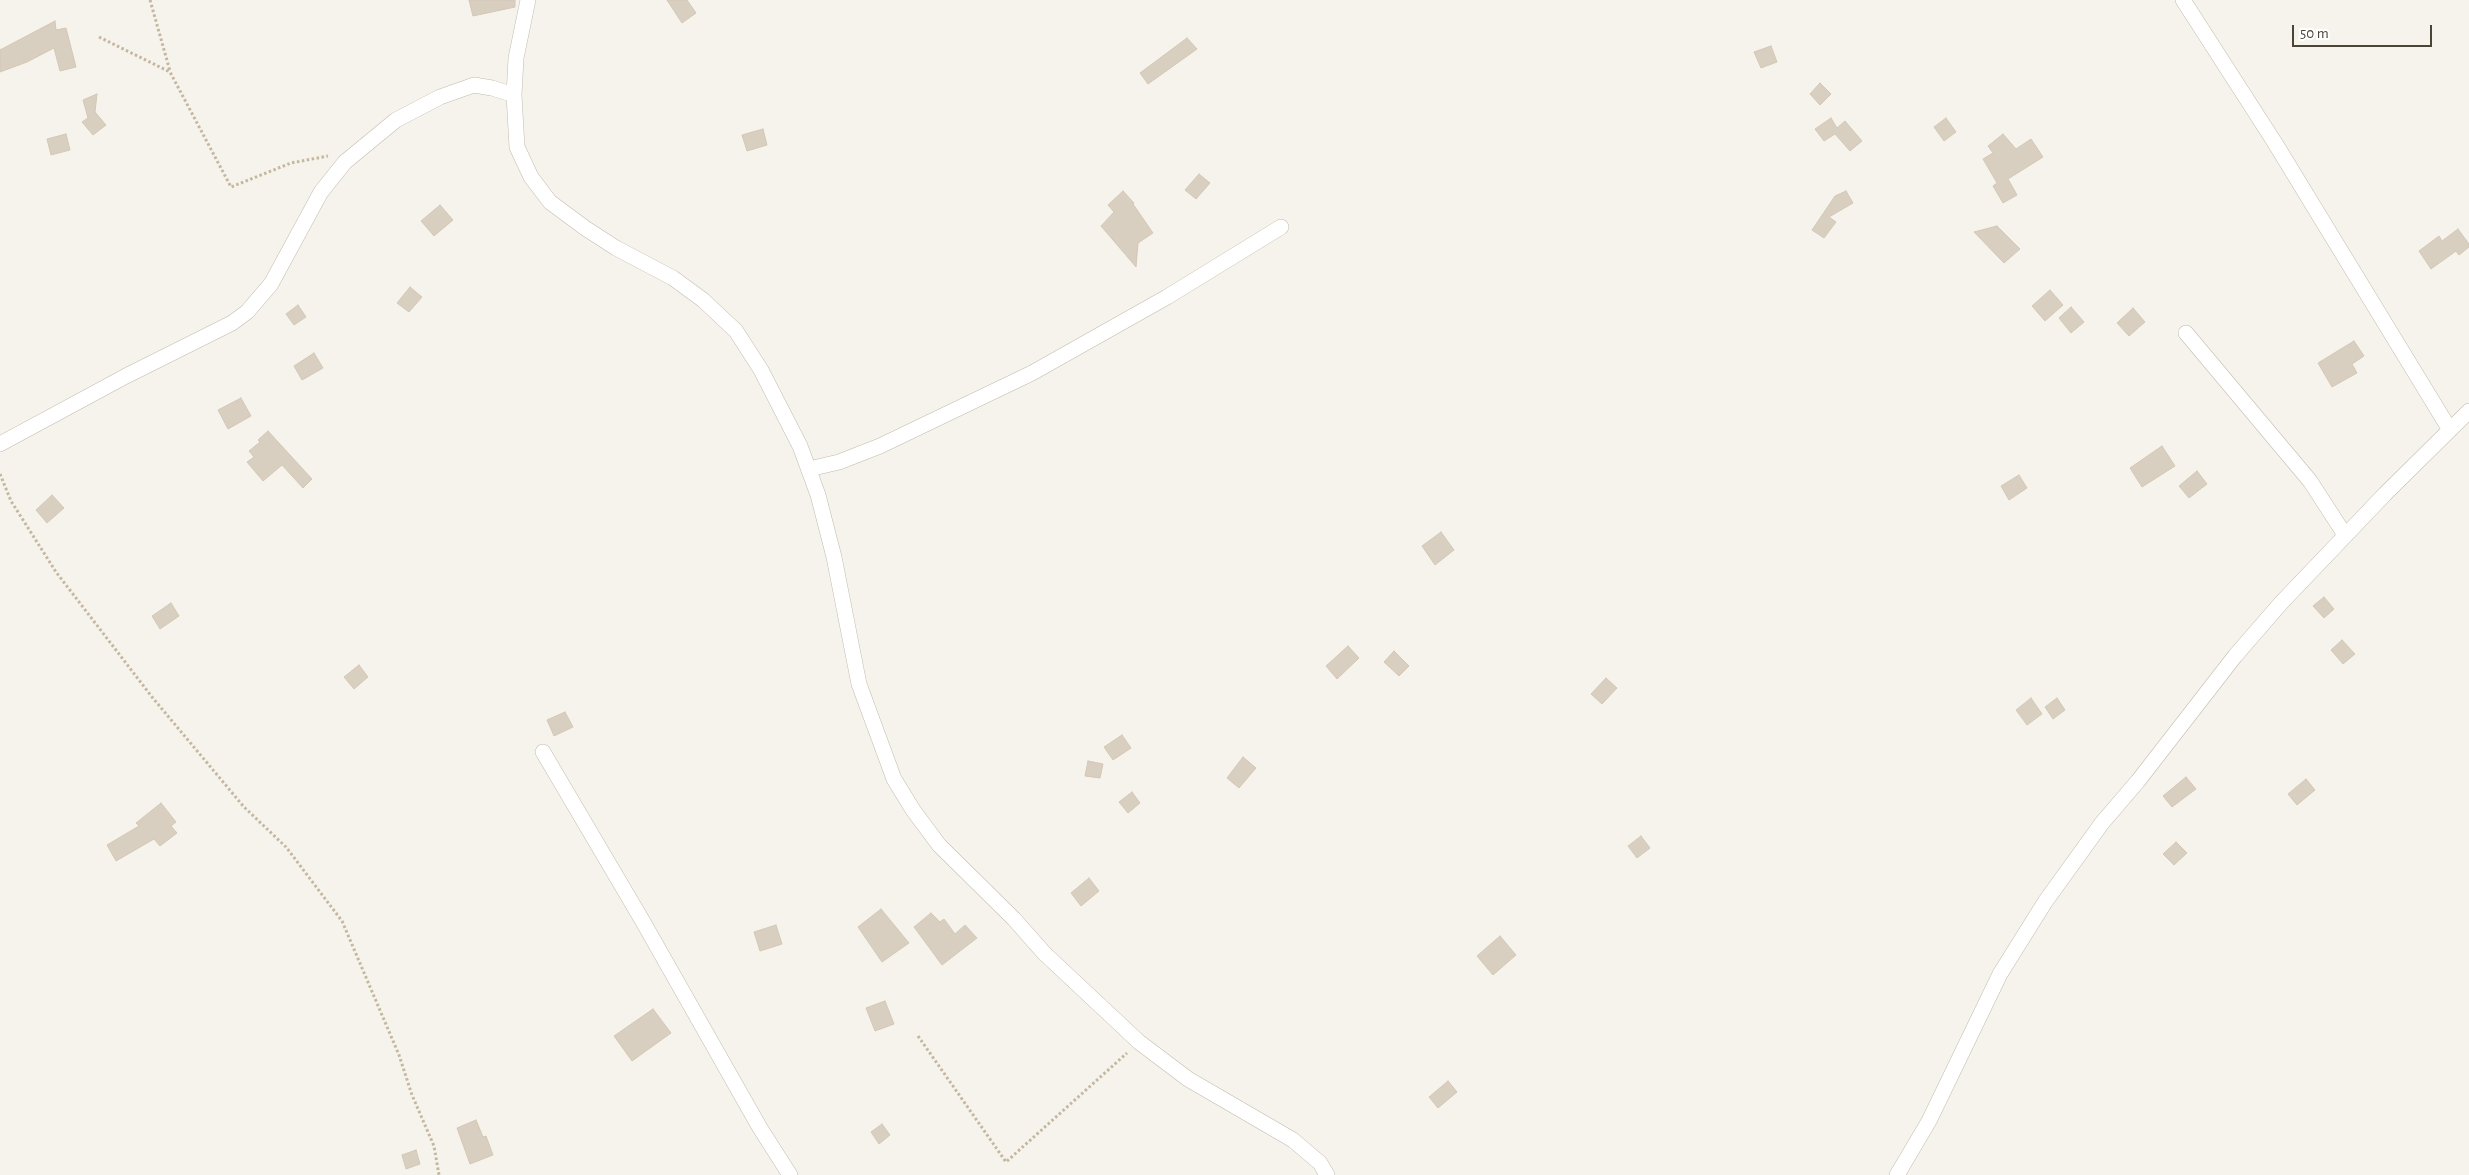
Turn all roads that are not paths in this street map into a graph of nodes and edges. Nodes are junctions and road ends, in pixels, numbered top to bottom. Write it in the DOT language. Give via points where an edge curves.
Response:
graph roads {
  1 [pos="528,0"];
  2 [pos="2184,0"];
  3 [pos="514,96"];
  4 [pos="1281,228"];
  5 [pos="2186,333"];
  6 [pos="2469,411"];
  7 [pos="2450,430"];
  8 [pos="0,444"];
  9 [pos="809,469"];
  10 [pos="2345,535"];
  11 [pos="543,752"];
  12 [pos="790,1175"];
  13 [pos="1327,1175"];
  14 [pos="1897,1175"];
  1 -- 3 [label="street" via="516,58"];
  2 -- 7 [label="street" via="2276,143"];
  3 -- 8 [label="street" via="474,85 440,97 396,120 345,162 326,185 308,212 271,284 247,312 232,324 126,376"];
  3 -- 9 [label="street" via="517,147 531,177 550,202 616,248 673,278 736,331 777,397"];
  4 -- 9 [label="street" via="1168,298 1032,374 880,446 839,462"];
  5 -- 10 [label="street" via="2310,481"];
  6 -- 7 [label="street"];
  7 -- 10 [label="street"];
  9 -- 13 [label="street" via="834,557 859,684 894,779 913,810 939,845 1014,919 1050,960 1139,1042 1188,1079 1292,1140 1320,1163"];
  10 -- 14 [label="street" via="2235,656 2102,823 2046,902 2000,974 1929,1121"];
  11 -- 12 [label="street"];
}
